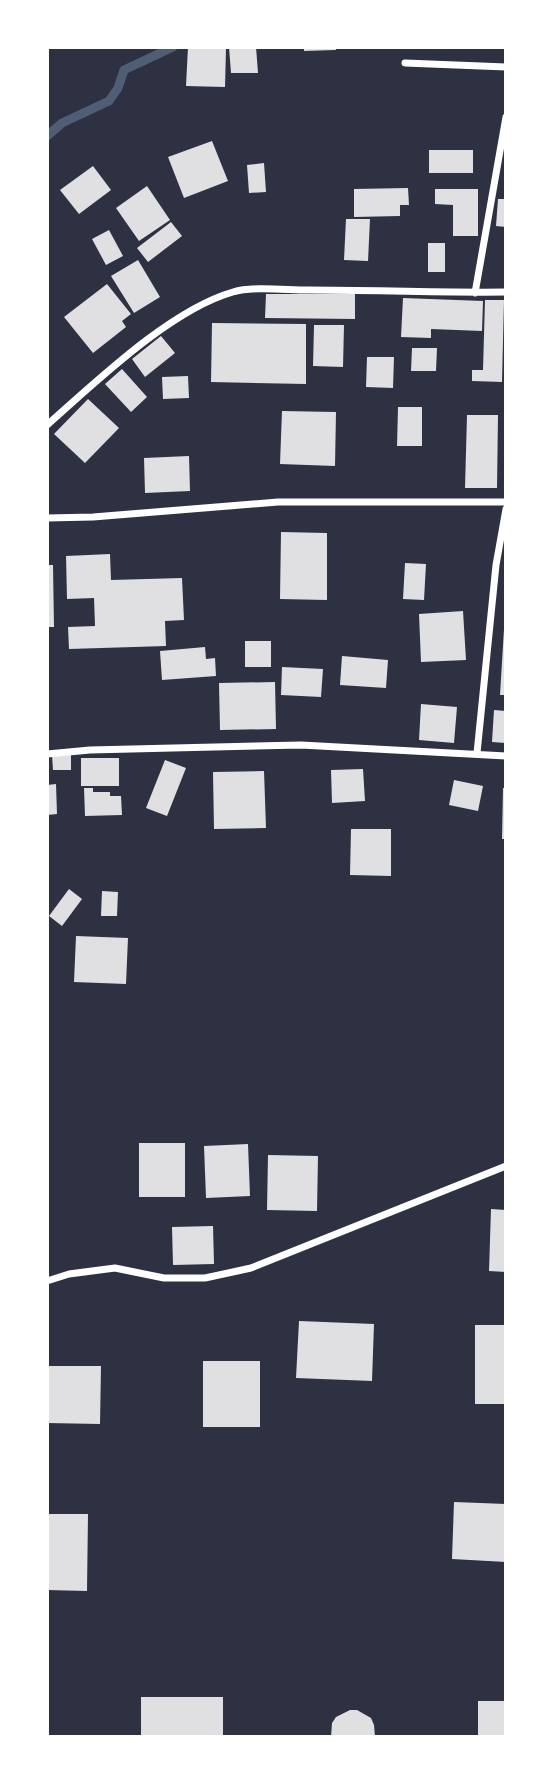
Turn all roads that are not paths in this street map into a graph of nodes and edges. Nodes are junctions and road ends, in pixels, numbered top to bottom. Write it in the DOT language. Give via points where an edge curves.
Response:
graph roads {
  1 [pos="405,63"];
  2 [pos="506,67"];
  3 [pos="506,117"];
  4 [pos="506,292"];
  5 [pos="475,293"];
  6 [pos="47,425"];
  7 [pos="506,502"];
  8 [pos="506,509"];
  9 [pos="47,518"];
  10 [pos="477,753"];
  11 [pos="47,754"];
  12 [pos="506,756"];
  13 [pos="506,1166"];
  14 [pos="47,1281"];
  1 -- 2 [label="street"];
  3 -- 5 [label="street"];
  4 -- 5 [label="street"];
  5 -- 6 [label="street" via="236,291 202,304 166,327"];
  7 -- 9 [label="street" via="278,502"];
  8 -- 10 [label="street"];
  10 -- 11 [label="street" via="301,745"];
  10 -- 12 [label="street"];
  13 -- 14 [label="street" via="251,1268 205,1278 164,1278 115,1268"];
}
